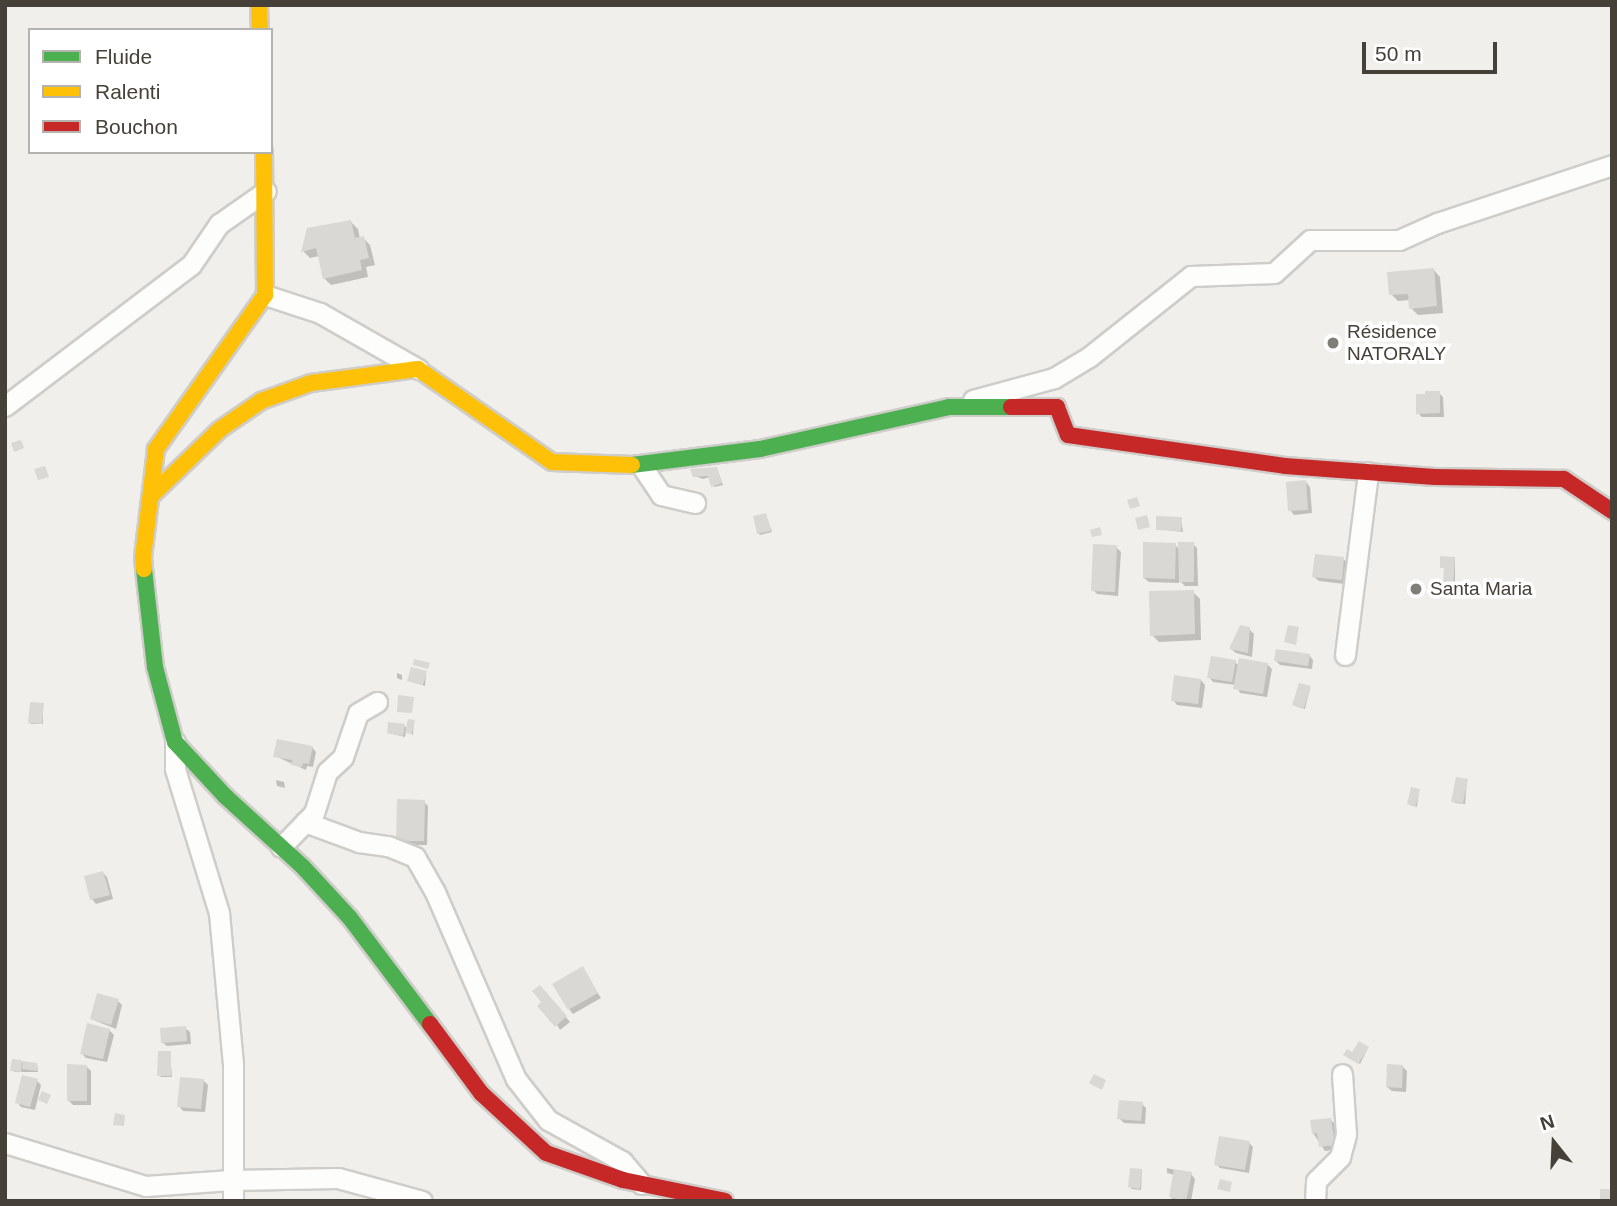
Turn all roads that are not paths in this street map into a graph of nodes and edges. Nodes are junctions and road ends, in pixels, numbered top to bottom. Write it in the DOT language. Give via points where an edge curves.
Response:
graph roads {
  1 [pos="259,5"];
  2 [pos="260,28"];
  3 [pos="264,154"];
  4 [pos="1612,164"];
  5 [pos="266,191"];
  6 [pos="265,295"];
  7 [pos="418,369"];
  8 [pos="5,406"];
  9 [pos="948,407"];
  10 [pos="641,465"];
  11 [pos="1368,472"];
  12 [pos="150,496"];
  13 [pos="695,503"];
  14 [pos="1612,511"];
  15 [pos="1345,655"];
  16 [pos="377,702"];
  17 [pos="175,742"];
  18 [pos="305,822"];
  19 [pos="281,847"];
  20 [pos="1342,1074"];
  21 [pos="5,1143"];
  22 [pos="231,1180"];
  23 [pos="641,1184"];
  24 [pos="233,1201"];
  25 [pos="422,1201"];
  26 [pos="725,1201"];
  27 [pos="1315,1201"];
  1 -- 2 [label="street"];
  3 -- 5 [label="street"];
  4 -- 9 [label="street" via="1399,240 1310,240 1274,273 1191,276 1054,378"];
  5 -- 6 [label="street"];
  5 -- 8 [label="street" via="219,224 191,265"];
  6 -- 7 [label="street" via="320,313"];
  6 -- 12 [label="street" via="156,449"];
  7 -- 10 [label="street" via="552,462"];
  7 -- 12 [label="street" via="311,383 261,401 219,430"];
  9 -- 10 [label="street" via="760,449"];
  9 -- 11 [label="street" via="1058,407 1068,435 1285,466"];
  10 -- 13 [label="street" via="661,495"];
  11 -- 14 [label="street" via="1564,479"];
  11 -- 15 [label="street"];
  12 -- 17 [label="street" via="143,557 155,667"];
  16 -- 18 [label="street" via="358,713 343,757 327,772 314,813"];
  17 -- 19 [label="street"];
  17 -- 22 [label="street" via="175,769 219,913 233,1064"];
  18 -- 19 [label="street"];
  18 -- 23 [label="street" via="415,857 435,892 516,1079 548,1120 622,1161"];
  19 -- 23 [label="street" via="350,918 481,1093 547,1153"];
  20 -- 27 [label="street" via="1346,1134 1340,1157 1316,1181"];
  21 -- 22 [label="street" via="146,1186"];
  22 -- 24 [label="street"];
  22 -- 25 [label="street" via="338,1178"];
  23 -- 26 [label="street"];
}
